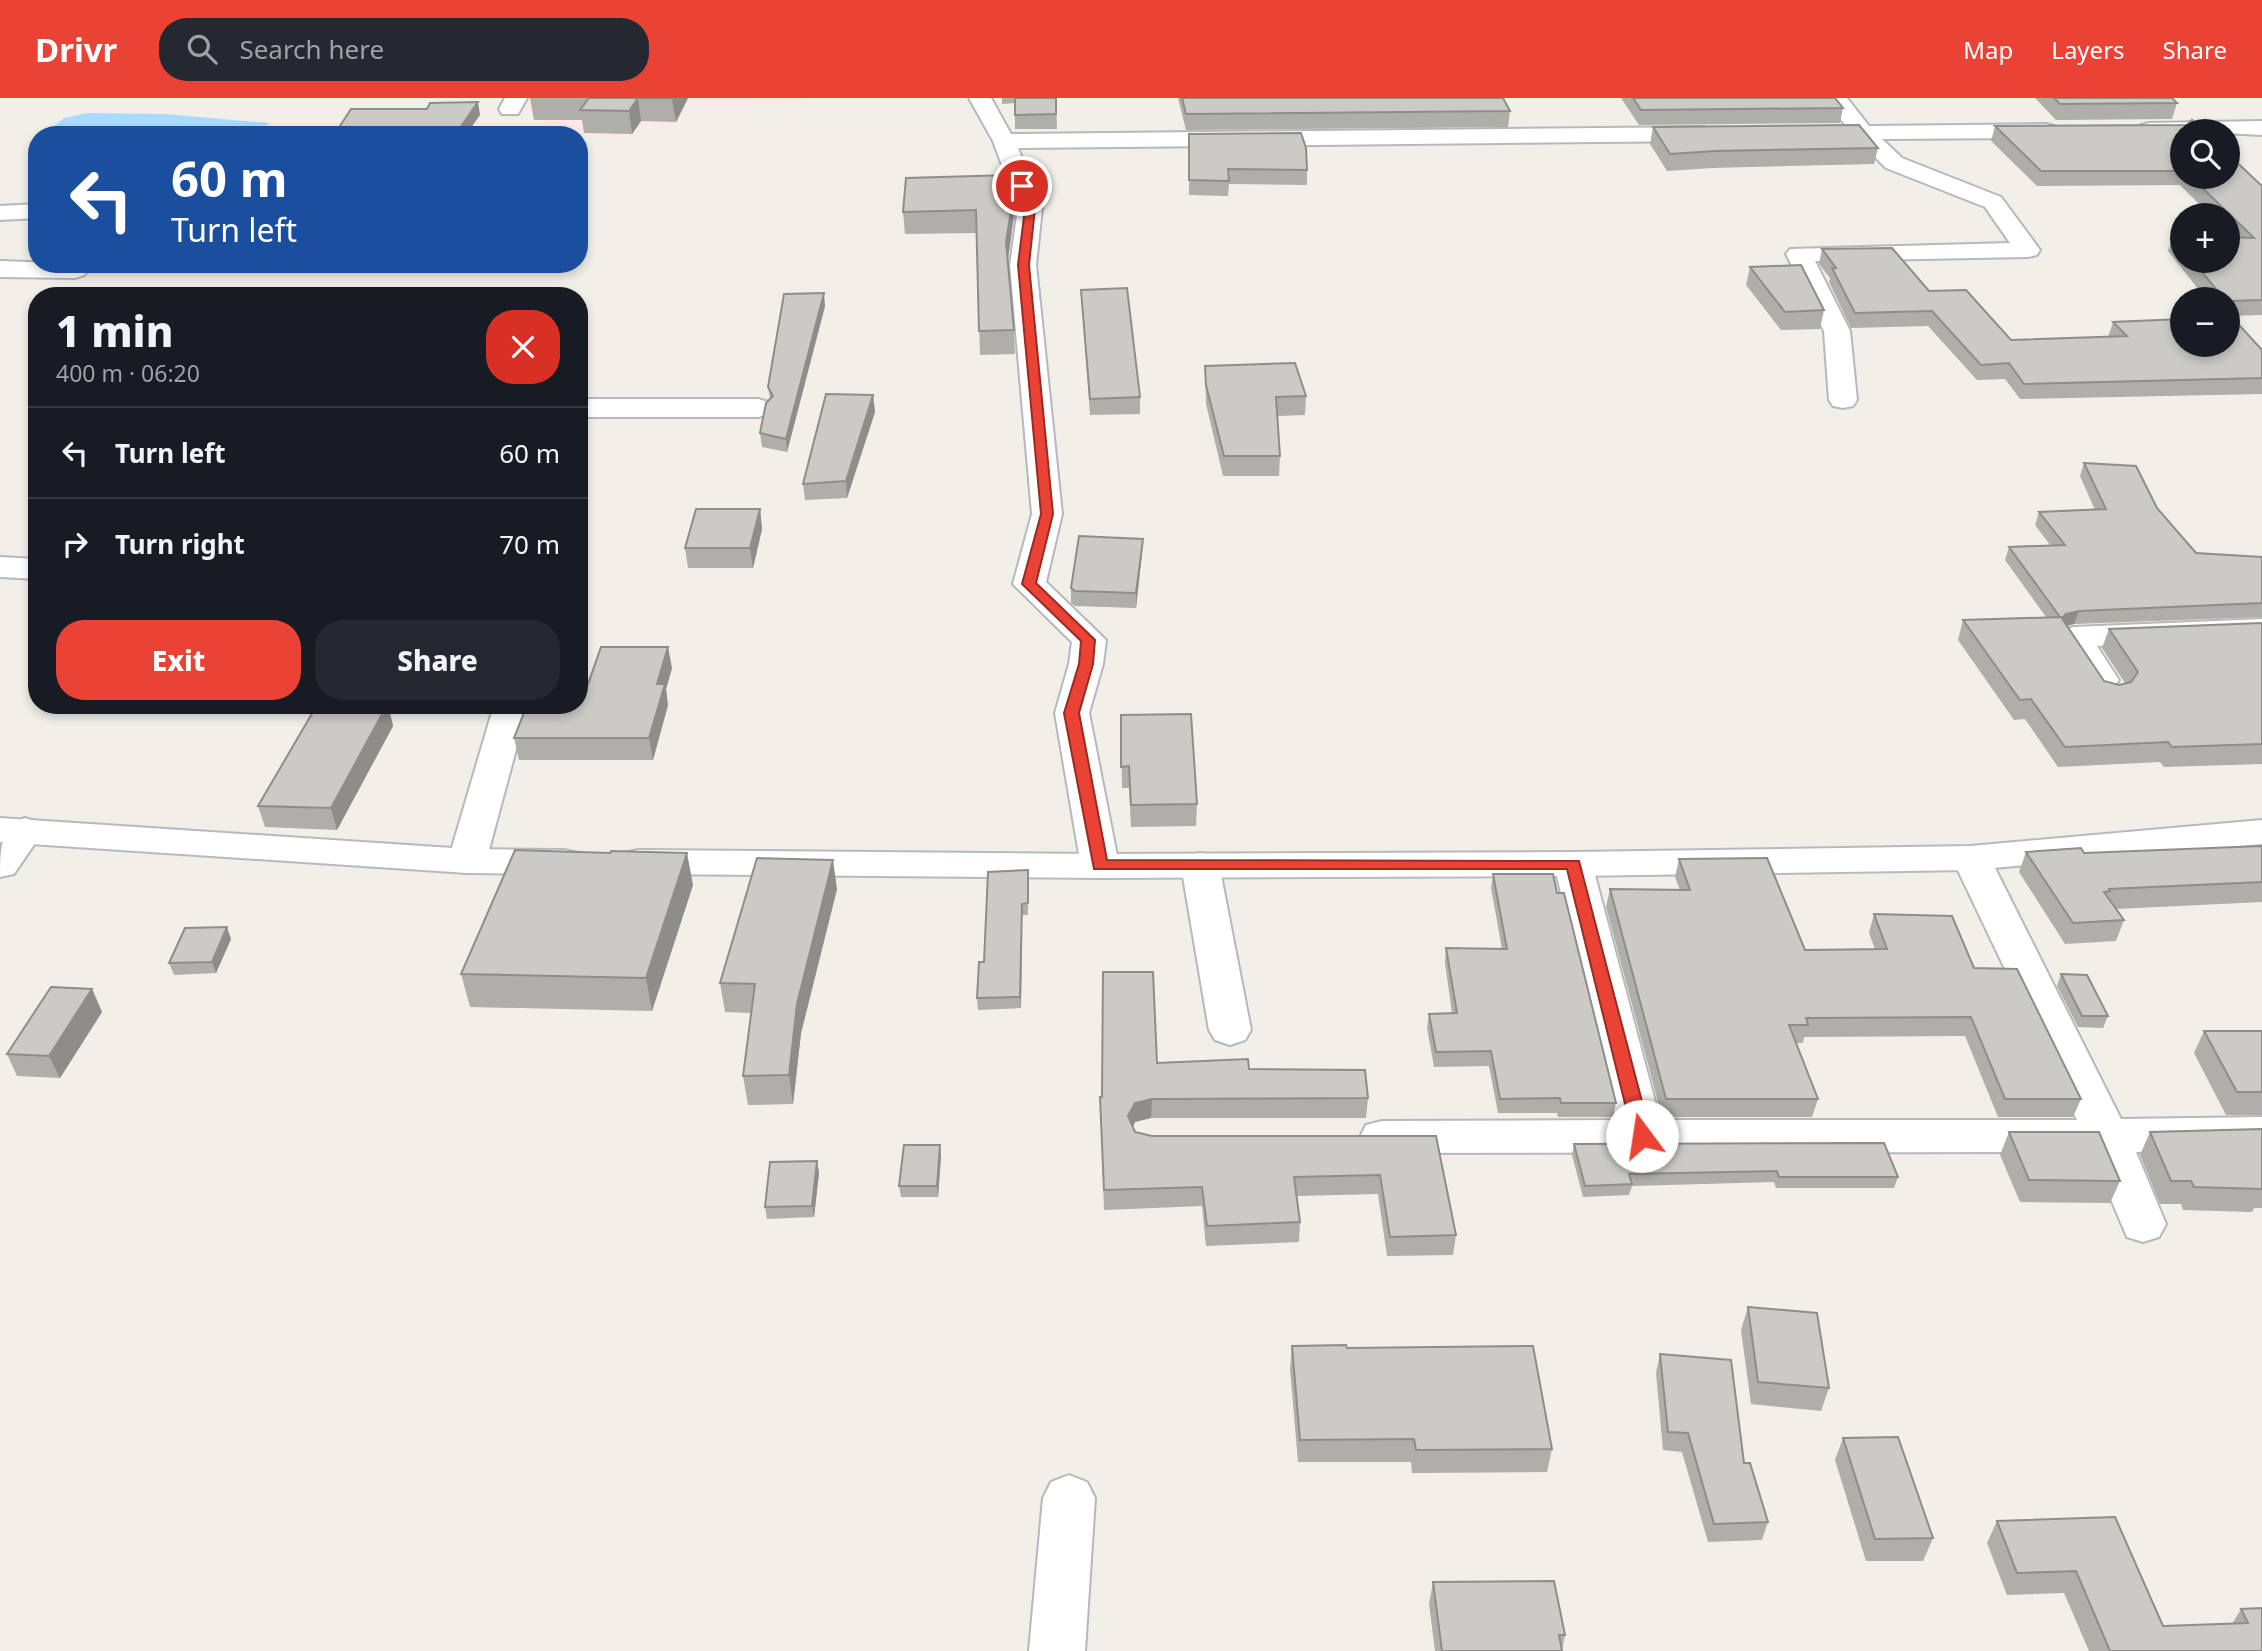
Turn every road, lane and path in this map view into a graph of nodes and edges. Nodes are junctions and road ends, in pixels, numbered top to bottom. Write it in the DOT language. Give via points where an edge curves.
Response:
graph roads {
  1 [pos="980,98"];
  2 [pos="1836,98"];
  3 [pos="2262,128"];
  4 [pos="2069,130"];
  5 [pos="2124,130"];
  6 [pos="1862,132"];
  7 [pos="1793,133"];
  8 [pos="1723,134"];
  9 [pos="1004,141"];
  10 [pos="28,211"];
  11 [pos="0,213"];
  12 [pos="0,269"];
  13 [pos="28,269"];
  14 [pos="1843,400"];
  15 [pos="588,408"];
  16 [pos="758,408"];
  17 [pos="0,567"];
  18 [pos="28,569"];
  19 [pos="2262,629"];
  20 [pos="2111,692"];
  21 [pos="508,714"];
  22 [pos="13,830"];
  23 [pos="2262,832"];
  24 [pos="1971,858"];
  25 [pos="467,861"];
  26 [pos="1573,864"];
  27 [pos="0,865"];
  28 [pos="1200,865"];
  29 [pos="1100,866"];
  30 [pos="1230,1030"];
  31 [pos="2262,1133"];
  32 [pos="1642,1136"];
  33 [pos="2107,1136"];
  34 [pos="1343,1137"];
  35 [pos="2143,1224"];
  36 [pos="1069,1498"];
  37 [pos="1057,1651"];
  1 -- 9 [label="street"];
  2 -- 6 [label="street"];
  3 -- 5 [label="street"];
  4 -- 6 [label="street"];
  6 -- 7 [label="street"];
  6 -- 14 [label="street" via="1894,163 1993,202 2028,250 1799,254 1837,331"];
  8 -- 9 [label="street"];
  9 -- 29 [label="street" via="1030,208 1023,265 1047,514 1029,584 1088,640 1072,713"];
  10 -- 11 [label="street"];
  12 -- 13 [label="street"];
  15 -- 16 [label="street"];
  17 -- 18 [label="street"];
  19 -- 20 [label="street" via="2074,638"];
  21 -- 25 [label="street"];
  22 -- 25 [label="street"];
  22 -- 27 [label="street"];
  23 -- 24 [label="street"];
  24 -- 26 [label="street"];
  24 -- 33 [label="street"];
  25 -- 29 [label="street"];
  26 -- 28 [label="street"];
  26 -- 32 [label="street"];
  28 -- 29 [label="street"];
  28 -- 30 [label="street"];
  31 -- 33 [label="street"];
  32 -- 33 [label="street"];
  32 -- 34 [label="street"];
  33 -- 35 [label="street"];
  36 -- 37 [label="street"];
}
